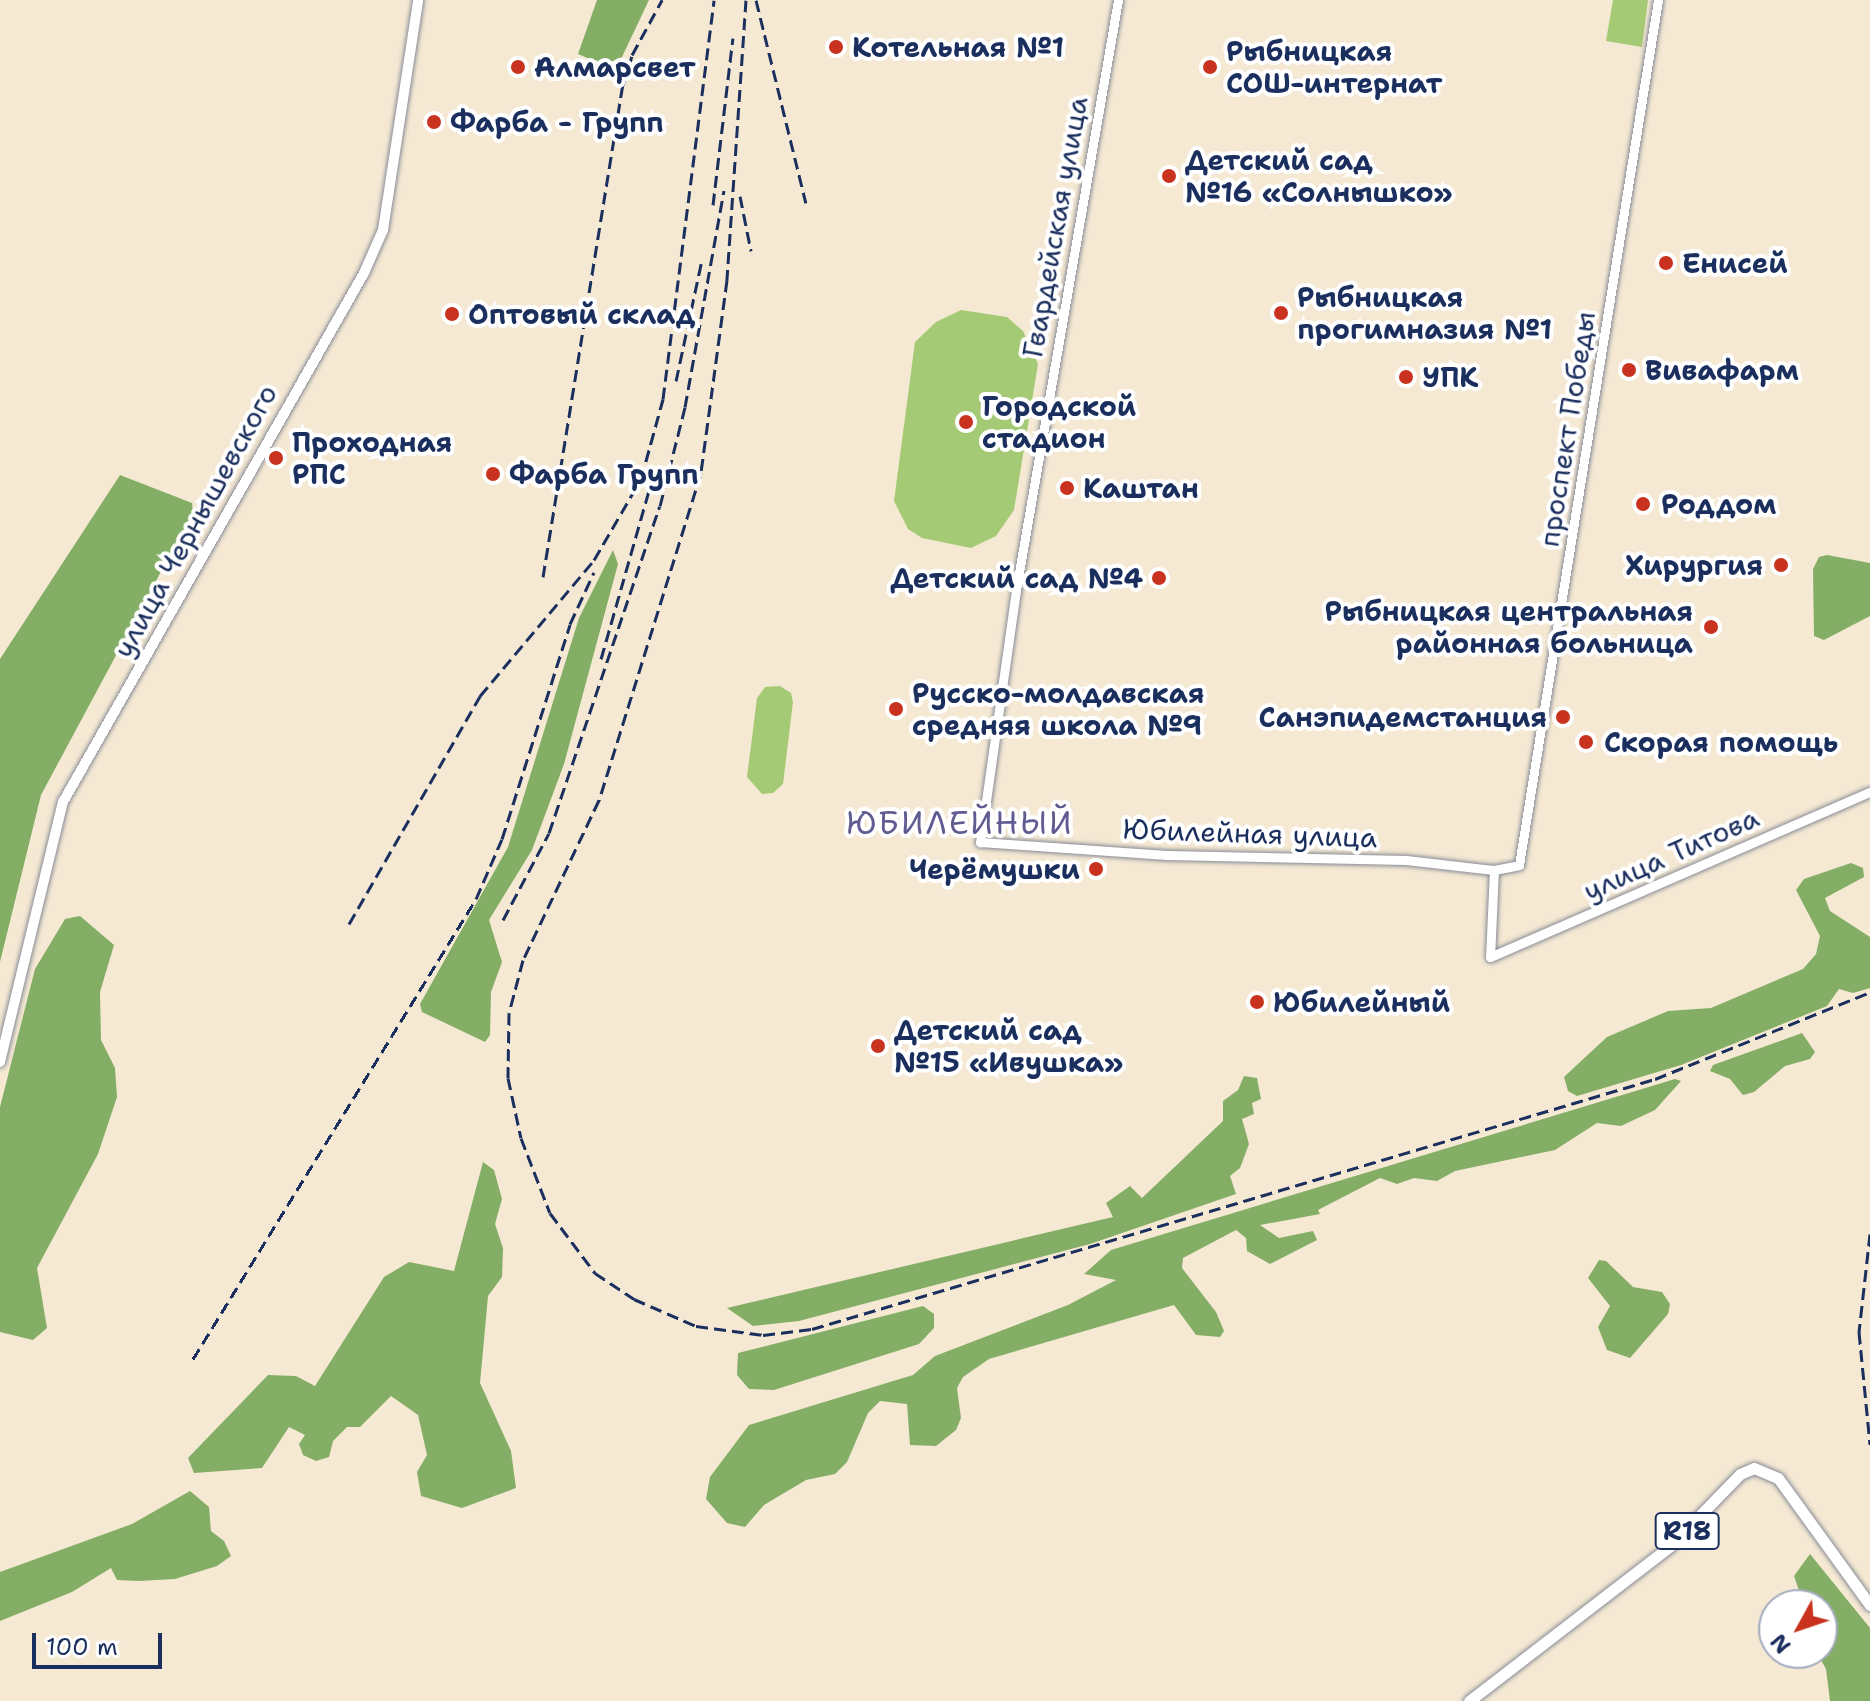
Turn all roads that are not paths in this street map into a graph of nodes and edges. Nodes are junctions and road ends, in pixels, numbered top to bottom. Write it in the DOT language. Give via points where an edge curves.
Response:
graph roads {
  1 [pos="418,0"];
  2 [pos="1118,0"];
  3 [pos="1658,0"];
  4 [pos="1870,792"];
  5 [pos="980,842"];
  6 [pos="1519,865"];
  7 [pos="1494,870"];
  8 [pos="0,1062"];
  9 [pos="1870,1605"];
  10 [pos="1469,1701"];
  1 -- 8 [label="main road, улица Чернышевского" via="383,230 364,273 63,802"];
  2 -- 5 [label="street, Гвардейская улица" via="1016,590"];
  3 -- 6 [label="street, проспект Победы"];
  4 -- 7 [label="street, улица Титова" via="1490,957"];
  5 -- 7 [label="street, Юбилейная улица" via="1167,855 1376,858"];
  6 -- 7 [label="street, Юбилейная улица"];
  9 -- 10 [label="main road, R18" via="1778,1478 1754,1468 1740,1474 1670,1546"];
}
